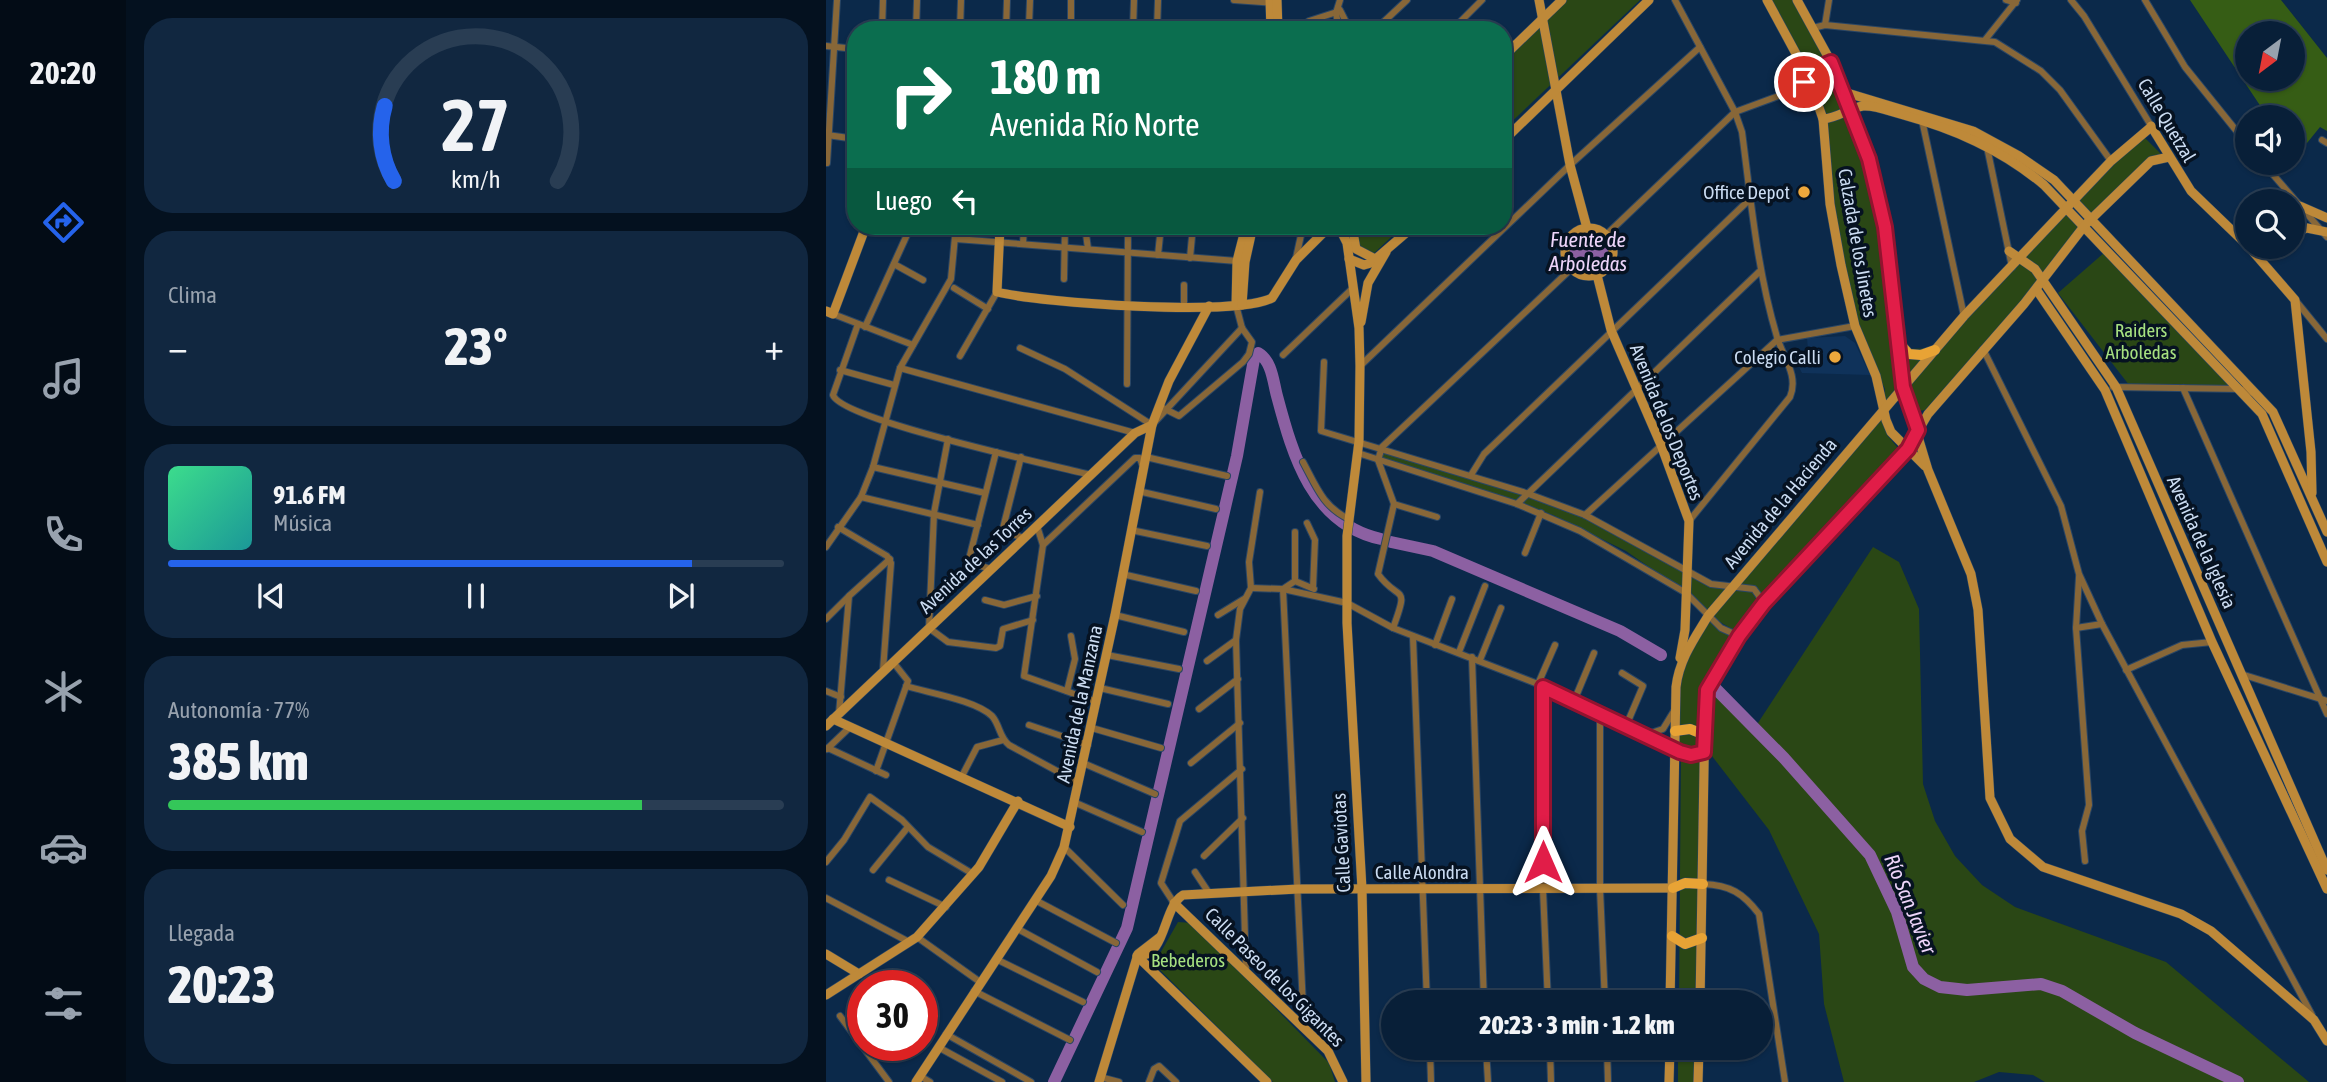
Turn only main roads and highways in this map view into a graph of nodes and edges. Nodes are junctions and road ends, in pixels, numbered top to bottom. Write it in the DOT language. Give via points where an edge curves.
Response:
graph roads {
  1 [pos="1899,343"];
  2 [pos="1935,350"];
  3 [pos="1675,730"];
  4 [pos="1704,735"];
  5 [pos="1675,749"];
  6 [pos="1704,752"];
  7 [pos="1703,884"];
  8 [pos="1673,888"];
  9 [pos="1672,936"];
  10 [pos="1702,938"];
  1 -- 2 [label="main road" via="1909,354"];
  3 -- 4 [label="main road" via="1690,729"];
  5 -- 6 [label="main road" via="1691,755"];
  7 -- 8 [label="main road"];
  9 -- 10 [label="main road" via="1685,944"];
}
